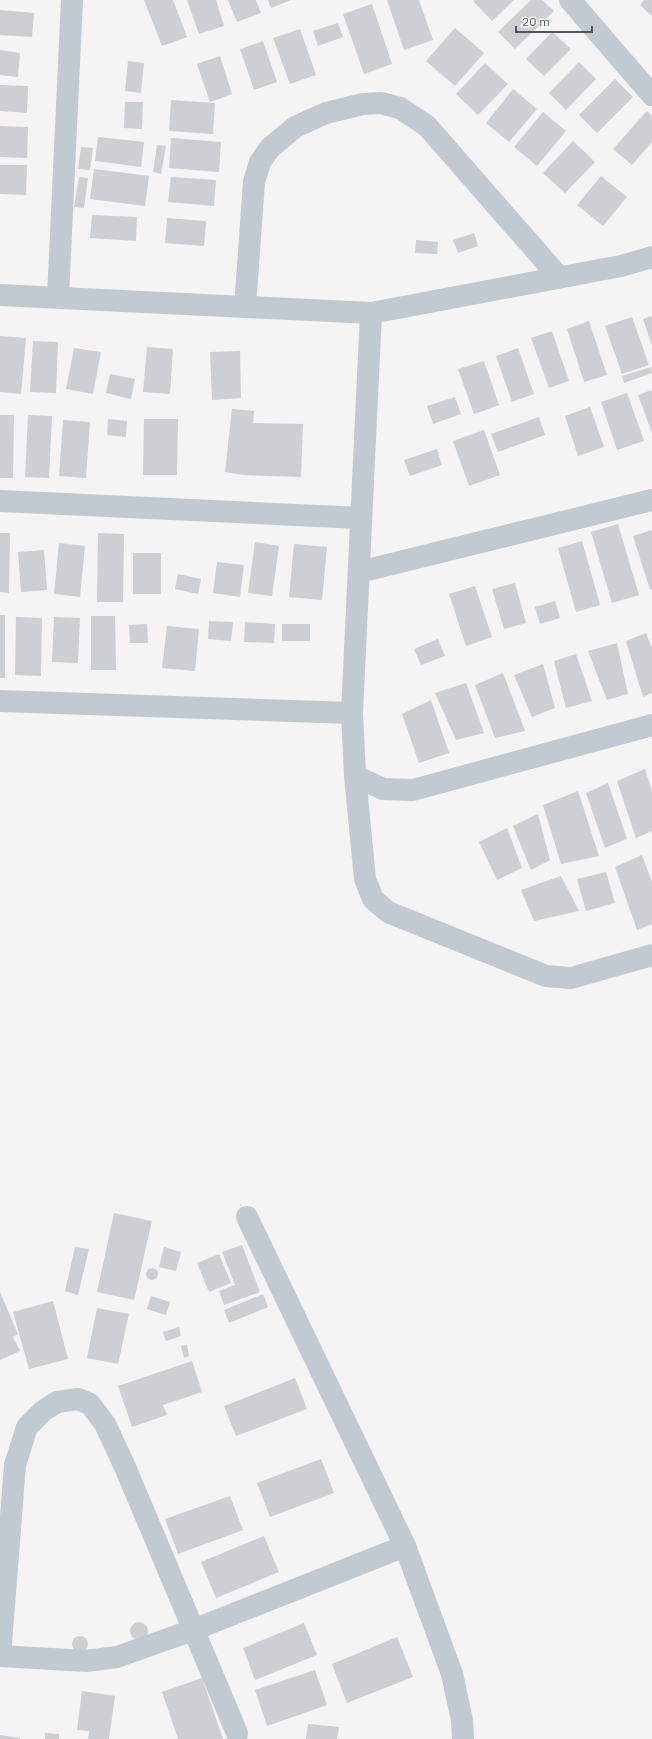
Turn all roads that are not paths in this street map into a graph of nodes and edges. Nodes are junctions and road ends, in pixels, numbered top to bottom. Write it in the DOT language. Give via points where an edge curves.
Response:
graph roads {
  1 [pos="72,0"];
  2 [pos="570,0"];
  3 [pos="652,95"];
  4 [pos="652,257"];
  5 [pos="560,277"];
  6 [pos="0,294"];
  7 [pos="58,297"];
  8 [pos="245,307"];
  9 [pos="371,313"];
  10 [pos="652,500"];
  11 [pos="0,501"];
  12 [pos="361,518"];
  13 [pos="359,572"];
  14 [pos="0,701"];
  15 [pos="352,713"];
  16 [pos="652,725"];
  17 [pos="355,776"];
  18 [pos="652,955"];
  19 [pos="247,1217"];
  20 [pos="405,1546"];
  21 [pos="193,1630"];
  22 [pos="0,1656"];
  23 [pos="237,1733"];
  24 [pos="463,1739"];
  1 -- 7 [label="street"];
  2 -- 3 [label="street"];
  4 -- 5 [label="street" via="621,266"];
  5 -- 8 [label="street" via="427,126 400,108 381,103 363,104 326,113 295,127 270,148 260,162 254,182"];
  5 -- 9 [label="street"];
  6 -- 7 [label="street"];
  7 -- 8 [label="street"];
  8 -- 9 [label="street"];
  9 -- 12 [label="street"];
  10 -- 13 [label="street"];
  11 -- 12 [label="street"];
  12 -- 13 [label="street"];
  13 -- 15 [label="street"];
  14 -- 15 [label="street"];
  15 -- 17 [label="street"];
  16 -- 17 [label="street" via="413,790 383,789"];
  17 -- 18 [label="street" via="365,879 373,899 388,912 546,976 571,978"];
  19 -- 20 [label="street"];
  20 -- 21 [label="street"];
  20 -- 24 [label="street" via="452,1674 462,1720"];
  21 -- 22 [label="street" via="117,1657 86,1661"];
  21 -- 22 [label="street" via="125,1467 104,1424 90,1404 78,1399 58,1402 43,1411 27,1427 15,1465"];
  21 -- 23 [label="street"];
}
